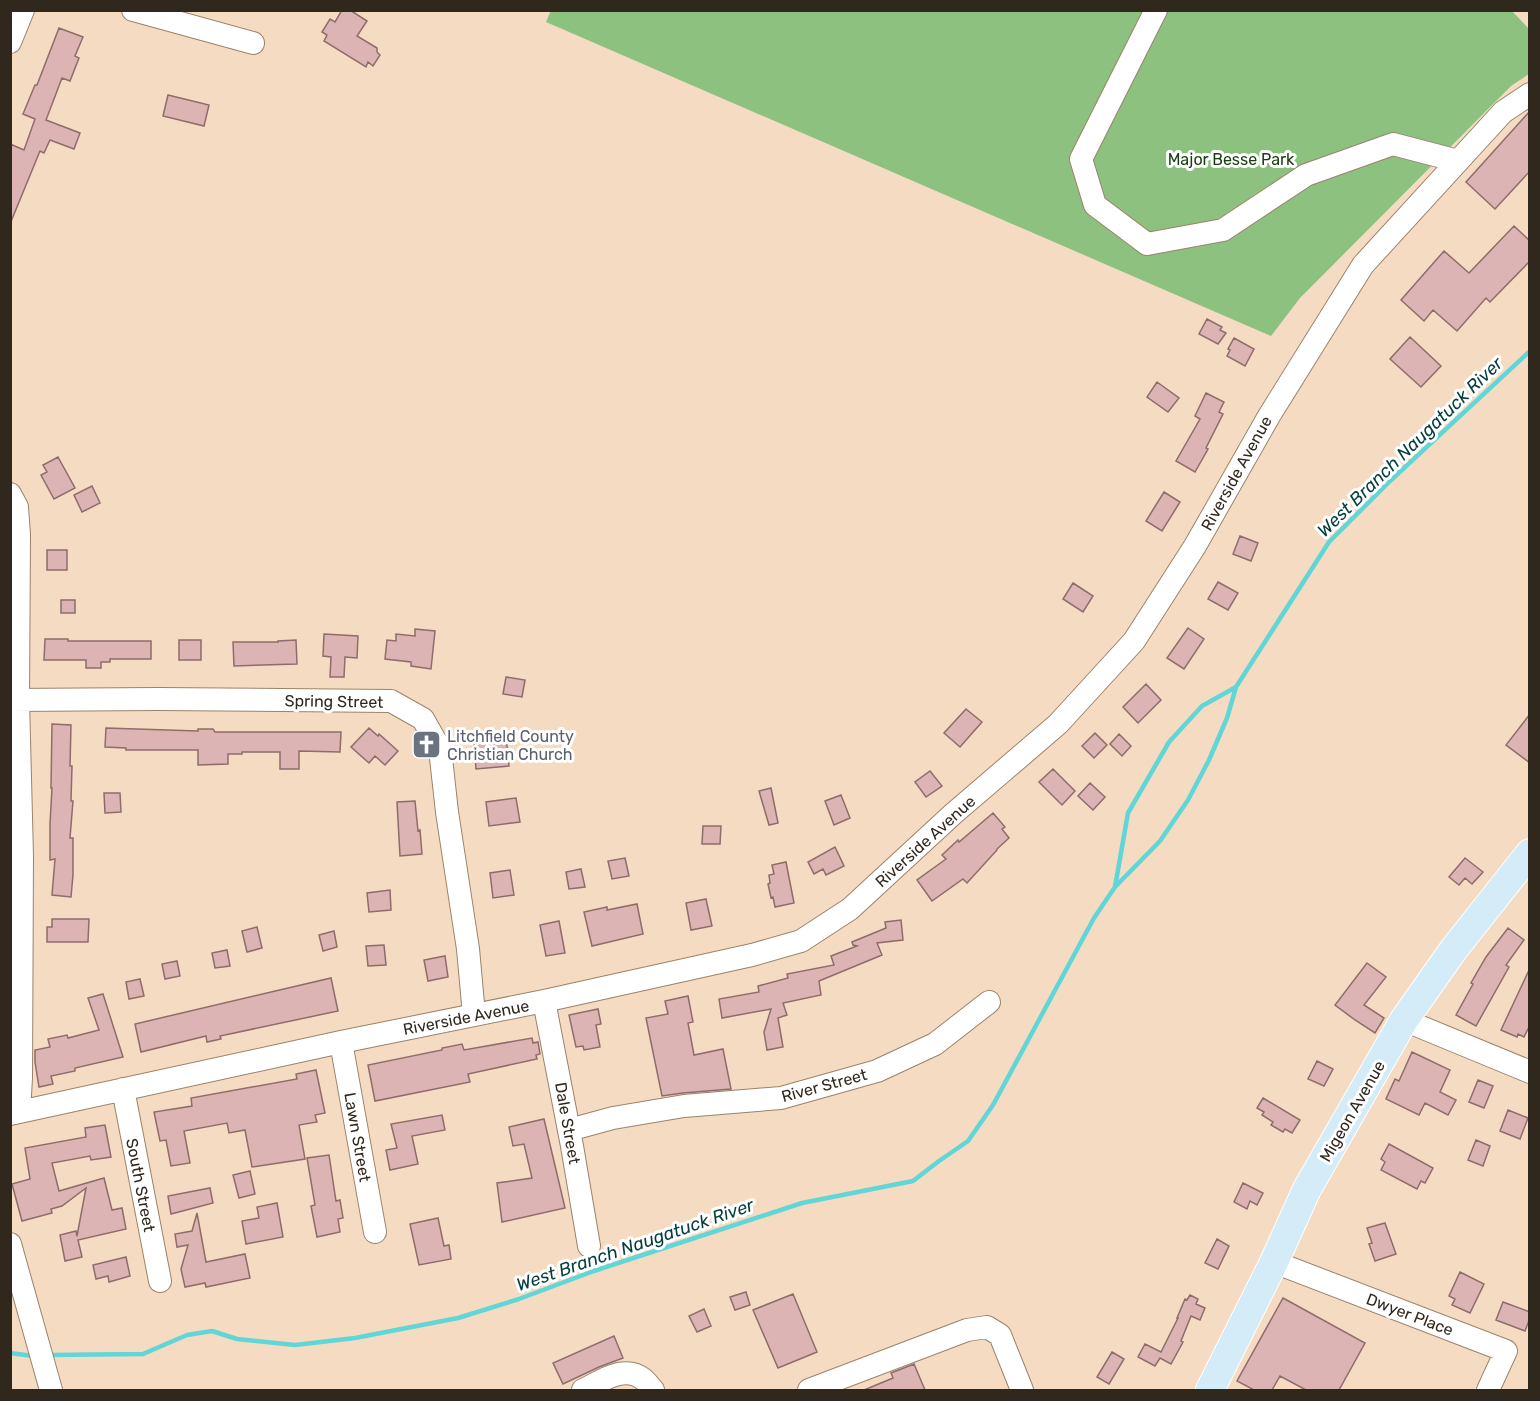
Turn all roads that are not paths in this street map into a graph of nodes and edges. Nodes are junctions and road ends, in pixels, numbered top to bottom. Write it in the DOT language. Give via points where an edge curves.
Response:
graph roads {
  1 [pos="23,10"];
  2 [pos="133,10"];
  3 [pos="1156,10"];
  4 [pos="10,42"];
  5 [pos="253,43"];
  6 [pos="1530,94"];
  7 [pos="1458,161"];
  8 [pos="10,494"];
  9 [pos="14,700"];
  10 [pos="1530,853"];
  11 [pos="16,856"];
  12 [pos="544,1001"];
  13 [pos="989,1002"];
  14 [pos="474,1015"];
  15 [pos="1404,1020"];
  16 [pos="341,1042"];
  17 [pos="1530,1072"];
  18 [pos="123,1089"];
  19 [pos="14,1113"];
  20 [pos="570,1130"];
  21 [pos="375,1232"];
  22 [pos="10,1244"];
  23 [pos="589,1246"];
  24 [pos="1274,1262"];
  25 [pos="160,1281"];
  26 [pos="824,1388"];
  27 [pos="51,1390"];
  28 [pos="583,1390"];
  29 [pos="653,1390"];
  30 [pos="1022,1390"];
  31 [pos="1210,1390"];
  32 [pos="1488,1390"];
  1 -- 4 [label="street"];
  2 -- 5 [label="street"];
  3 -- 7 [label="street" via="1081,159 1095,205 1147,244 1223,230 1306,175 1392,144"];
  6 -- 7 [label="street, Riverside Avenue" via="1503,112"];
  7 -- 12 [label="street, Riverside Avenue" via="1362,265 1134,641 1058,724 850,909 801,940 752,955"];
  8 -- 9 [label="street" via="17,507 19,535"];
  9 -- 11 [label="street"];
  9 -- 14 [label="street, Spring Street" via="391,701 423,719 440,749"];
  10 -- 15 [label="main road, Migeon Avenue"];
  11 -- 19 [label="street" via="21,1078"];
  12 -- 14 [label="street, Riverside Avenue"];
  12 -- 20 [label="street, Dale Street"];
  13 -- 20 [label="street, River Street" via="934,1044 877,1071 781,1098 684,1106"];
  14 -- 16 [label="street, Riverside Avenue"];
  15 -- 17 [label="street"];
  15 -- 24 [label="main road, Migeon Avenue" via="1307,1189"];
  16 -- 18 [label="street, Riverside Avenue"];
  16 -- 21 [label="street, Lawn Street"];
  18 -- 19 [label="street, Riverside Avenue"];
  18 -- 25 [label="street, South Street"];
  20 -- 23 [label="street, Dale Street"];
  22 -- 27 [label="street"];
  24 -- 31 [label="main road, Migeon Avenue"];
  24 -- 32 [label="street, Dwyer Place" via="1506,1351"];
  26 -- 30 [label="street" via="967,1330 987,1327 999,1335"];
  28 -- 29 [label="street" via="619,1373 644,1379"];
}
